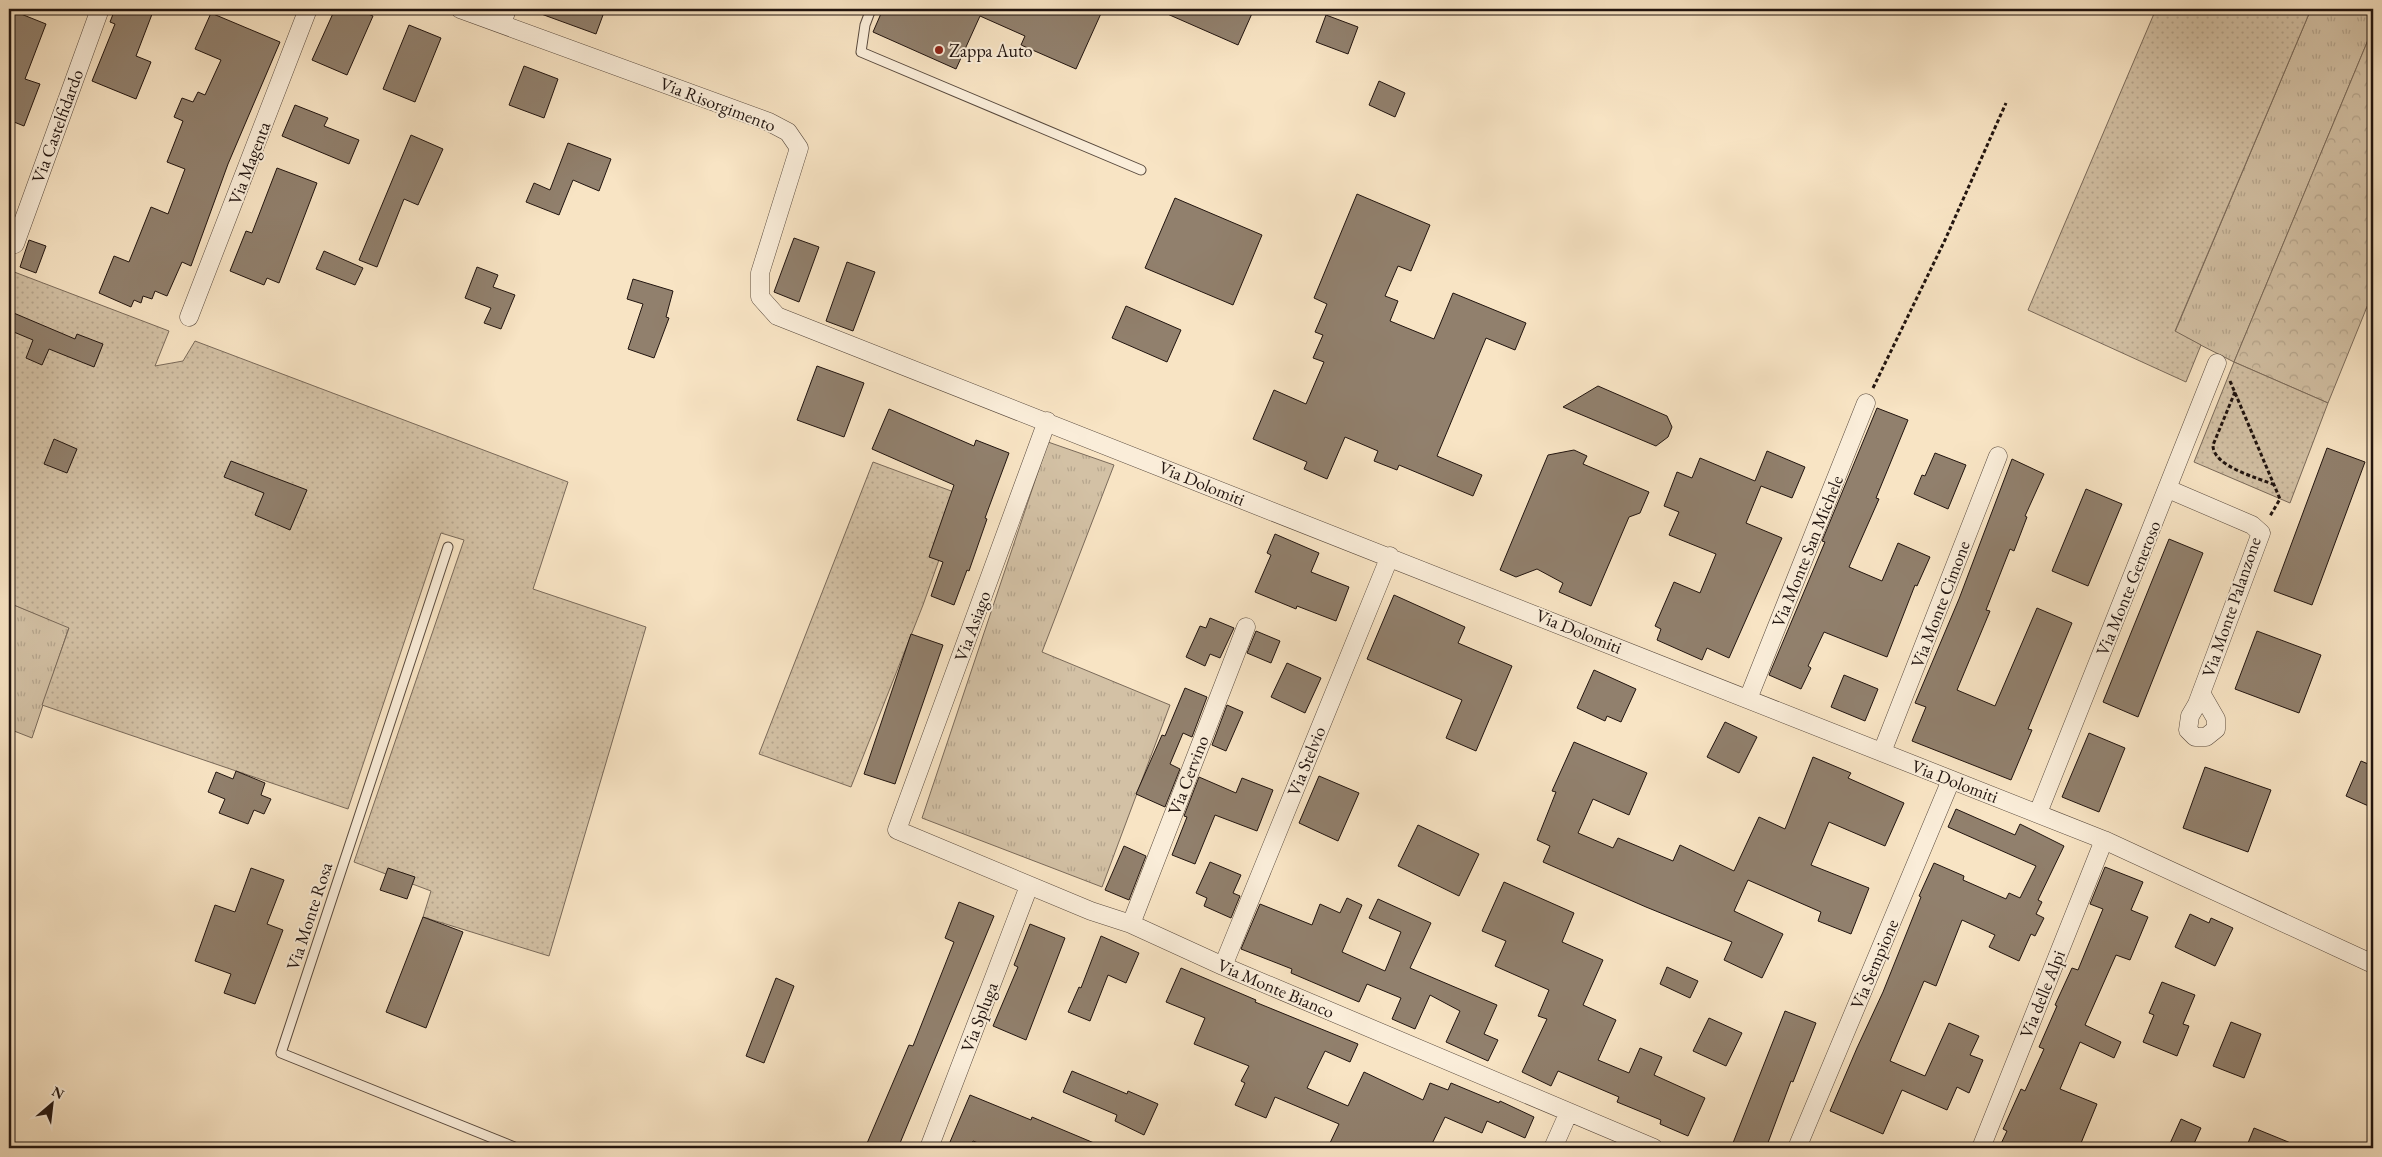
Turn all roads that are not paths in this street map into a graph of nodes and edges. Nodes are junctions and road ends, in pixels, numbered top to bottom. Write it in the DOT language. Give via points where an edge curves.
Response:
graph roads {
  1 [pos="100,9"];
  2 [pos="308,9"];
  3 [pos="460,9"];
  4 [pos="871,9"];
  5 [pos="504,16"];
  6 [pos="1141,170"];
  7 [pos="15,244"];
  8 [pos="777,316"];
  9 [pos="189,317"];
  10 [pos="2216,366"];
  11 [pos="1866,403"];
  12 [pos="1047,422"];
  13 [pos="1998,456"];
  14 [pos="2168,489"];
  15 [pos="448,547"];
  16 [pos="1390,556"];
  17 [pos="1246,627"];
  18 [pos="2201,693"];
  19 [pos="1748,699"];
  20 [pos="1882,752"];
  21 [pos="1951,780"];
  22 [pos="2038,813"];
  23 [pos="897,830"];
  24 [pos="2104,840"];
  25 [pos="1029,886"];
  26 [pos="1130,924"];
  27 [pos="2373,964"];
  28 [pos="1223,966"];
  29 [pos="1568,1114"];
  30 [pos="517,1148"];
  31 [pos="929,1148"];
  32 [pos="1553,1148"];
  33 [pos="1654,1148"];
  34 [pos="1797,1148"];
  35 [pos="1981,1148"];
  1 -- 7 [label="street, Via Castelfidardo"];
  2 -- 9 [label="street, Via Magenta"];
  3 -- 5 [label="street, Via Risorgimento"];
  4 -- 6 [label="lane" via="861,52"];
  5 -- 8 [label="street, Via Risorgimento" via="788,132 799,148 760,273 760,297"];
  8 -- 12 [label="street, Via Dolomiti"];
  10 -- 14 [label="street, Via Monte Generoso"];
  11 -- 19 [label="street, Via Monte San Michele"];
  12 -- 16 [label="street, Via Dolomiti"];
  12 -- 23 [label="street, Via Asiago"];
  13 -- 20 [label="street, Via Monte Cimone"];
  14 -- 18 [label="street, Via Monte Palanzone" via="2252,525 2260,534"];
  14 -- 22 [label="street, Via Monte Generoso"];
  15 -- 30 [label="lane, Via Monte Rosa" via="281,1053"];
  16 -- 19 [label="street, Via Dolomiti"];
  16 -- 28 [label="street, Via Stelvio"];
  17 -- 26 [label="street, Via Cervino"];
  19 -- 20 [label="street, Via Dolomiti"];
  20 -- 21 [label="street, Via Dolomiti"];
  21 -- 22 [label="street, Via Dolomiti"];
  21 -- 34 [label="street, Via Sempione"];
  22 -- 24 [label="street, Via Dolomiti"];
  23 -- 25 [label="street, Via Monte Bianco"];
  24 -- 27 [label="street, Via Dolomiti"];
  24 -- 35 [label="street, Via delle Alpi"];
  25 -- 26 [label="street, Via Monte Bianco"];
  25 -- 31 [label="street, Via Spluga"];
  26 -- 28 [label="street, Via Monte Bianco"];
  28 -- 29 [label="street, Via Monte Bianco"];
  29 -- 32 [label="street"];
  29 -- 33 [label="street, Via Monte Bianco"];
}
